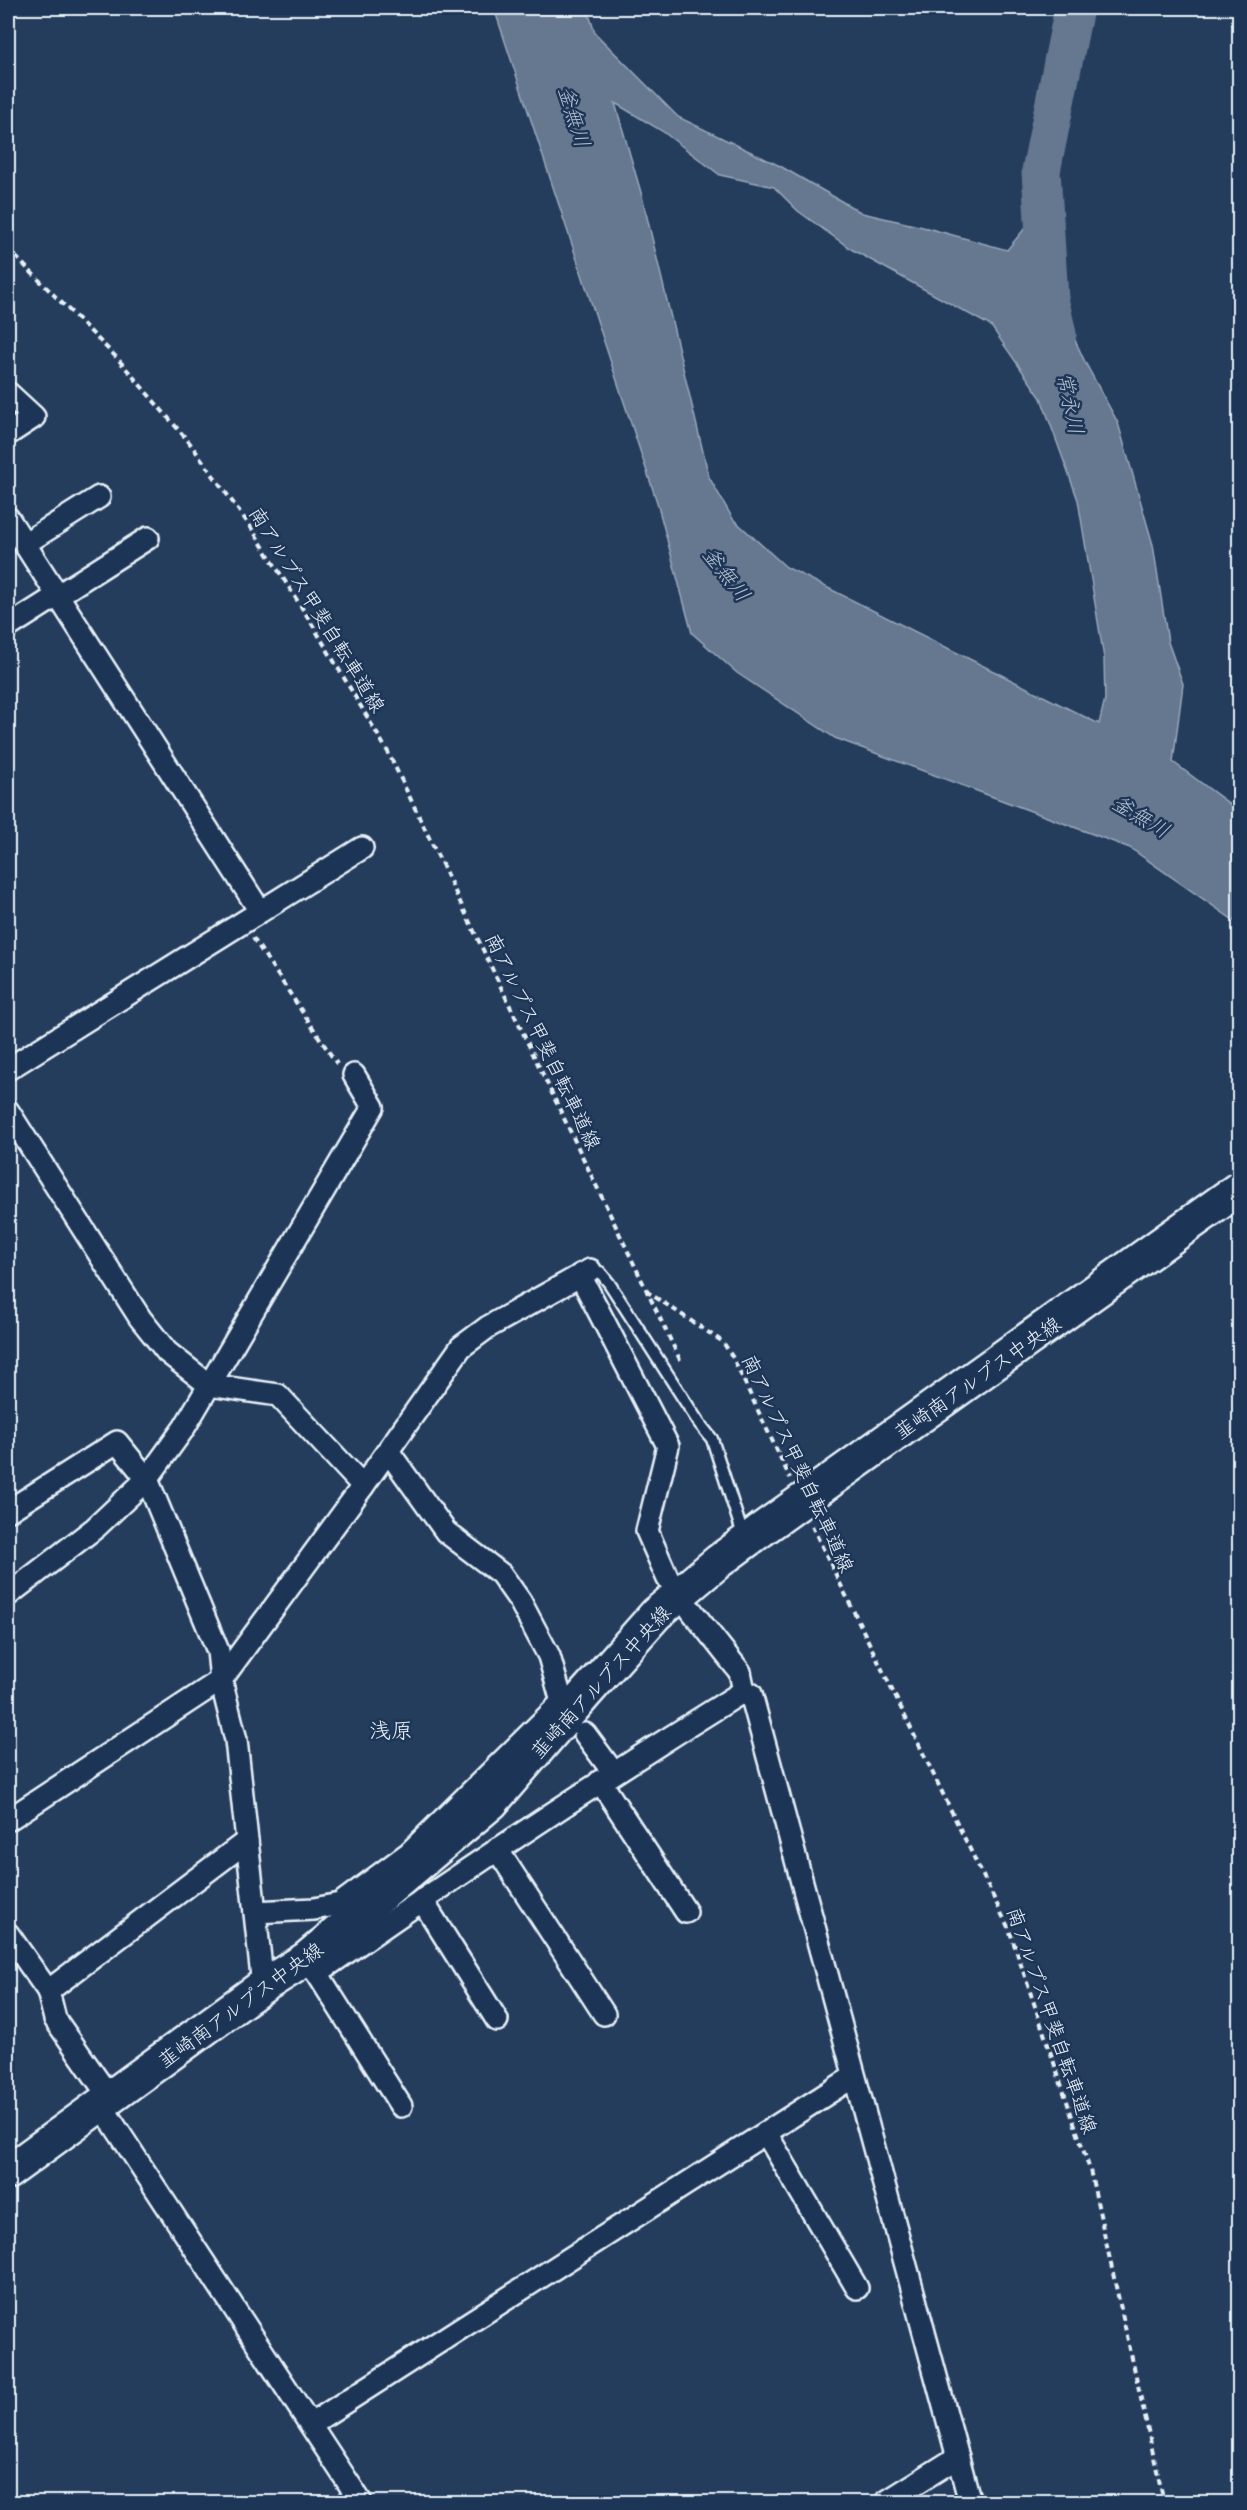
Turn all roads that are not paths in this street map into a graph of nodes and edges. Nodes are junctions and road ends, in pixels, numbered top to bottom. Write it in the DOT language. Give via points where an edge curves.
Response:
graph roads {
  1 [pos="8,393"];
  2 [pos="8,434"];
  3 [pos="99,496"];
  4 [pos="8,518"];
  5 [pos="148,538"];
  6 [pos="24,544"];
  7 [pos="57,596"];
  8 [pos="8,627"];
  9 [pos="362,848"];
  10 [pos="260,911"];
  11 [pos="8,1069"];
  12 [pos="354,1075"];
  13 [pos="8,1111"];
  14 [pos="1239,1188"];
  15 [pos="585,1273"];
  16 [pos="209,1385"];
  17 [pos="388,1451"];
  18 [pos="147,1479"];
  19 [pos="363,1486"];
  20 [pos="8,1511"];
  21 [pos="753,1536"];
  22 [pos="668,1579"];
  23 [pos="8,1595"];
  24 [pos="691,1610"];
  25 [pos="221,1680"];
  26 [pos="744,1691"];
  27 [pos="585,1734"];
  28 [pos="607,1776"];
  29 [pos="8,1820"];
  30 [pos="247,1841"];
  31 [pos="497,1849"];
  32 [pos="422,1900"];
  33 [pos="255,1912"];
  34 [pos="686,1912"];
  35 [pos="8,1934"];
  36 [pos="312,1966"];
  37 [pos="263,1986"];
  38 [pos="48,1991"];
  39 [pos="604,2014"];
  40 [pos="497,2020"];
  41 [pos="853,2077"];
  42 [pos="106,2102"];
  43 [pos="401,2106"];
  44 [pos="766,2133"];
  45 [pos="8,2172"];
  46 [pos="857,2288"];
  47 [pos="311,2424"];
  48 [pos="958,2457"];
  49 [pos="361,2502"];
  50 [pos="886,2502"];
  51 [pos="970,2502"];
  1 -- 2 [label="street" via="34,417"];
  3 -- 6 [label="street"];
  4 -- 6 [label="street"];
  5 -- 7 [label="street"];
  6 -- 7 [label="street"];
  7 -- 8 [label="street"];
  7 -- 10 [label="street"];
  9 -- 10 [label="street"];
  10 -- 11 [label="street"];
  12 -- 16 [label="street" via="373,1107"];
  13 -- 16 [label="street" via="140,1318 167,1352"];
  14 -- 21 [label="main road, 韮崎南アルプス中央線, bridge"];
  15 -- 17 [label="street" via="488,1327 461,1347"];
  15 -- 21 [label="lane" via="600,1272 609,1283 712,1439"];
  15 -- 22 [label="street" via="668,1446 647,1531"];
  16 -- 18 [label="street"];
  16 -- 19 [label="street" via="278,1395"];
  17 -- 19 [label="street"];
  17 -- 33 [label="street" via="446,1533 501,1574 520,1601 549,1656 562,1702 409,1853 340,1904"];
  18 -- 20 [label="street" via="117,1442"];
  18 -- 23 [label="street" via="95,1528"];
  18 -- 25 [label="street" via="218,1652"];
  19 -- 25 [label="street"];
  21 -- 36 [label="main road, 韮崎南アルプス中央線" via="657,1614 491,1803"];
  24 -- 26 [label="street" via="740,1672"];
  25 -- 29 [label="street"];
  25 -- 30 [label="street" via="236,1740"];
  26 -- 28 [label="street"];
  26 -- 41 [label="street" via="751,1694"];
  27 -- 28 [label="street"];
  28 -- 31 [label="street"];
  28 -- 34 [label="street"];
  30 -- 33 [label="street"];
  30 -- 38 [label="street"];
  31 -- 32 [label="street"];
  31 -- 39 [label="street"];
  32 -- 36 [label="street"];
  32 -- 40 [label="street"];
  33 -- 37 [label="street"];
  35 -- 38 [label="street"];
  36 -- 37 [label="main road, 韮崎南アルプス中央線"];
  36 -- 43 [label="street"];
  37 -- 42 [label="main road, 韮崎南アルプス中央線"];
  38 -- 42 [label="street" via="55,2019"];
  41 -- 44 [label="street"];
  41 -- 48 [label="street"];
  42 -- 45 [label="main road, 韮崎南アルプス中央線"];
  42 -- 47 [label="street"];
  44 -- 46 [label="street"];
  44 -- 47 [label="street"];
  47 -- 49 [label="street"];
  48 -- 50 [label="street"];
  48 -- 51 [label="street"];
}
